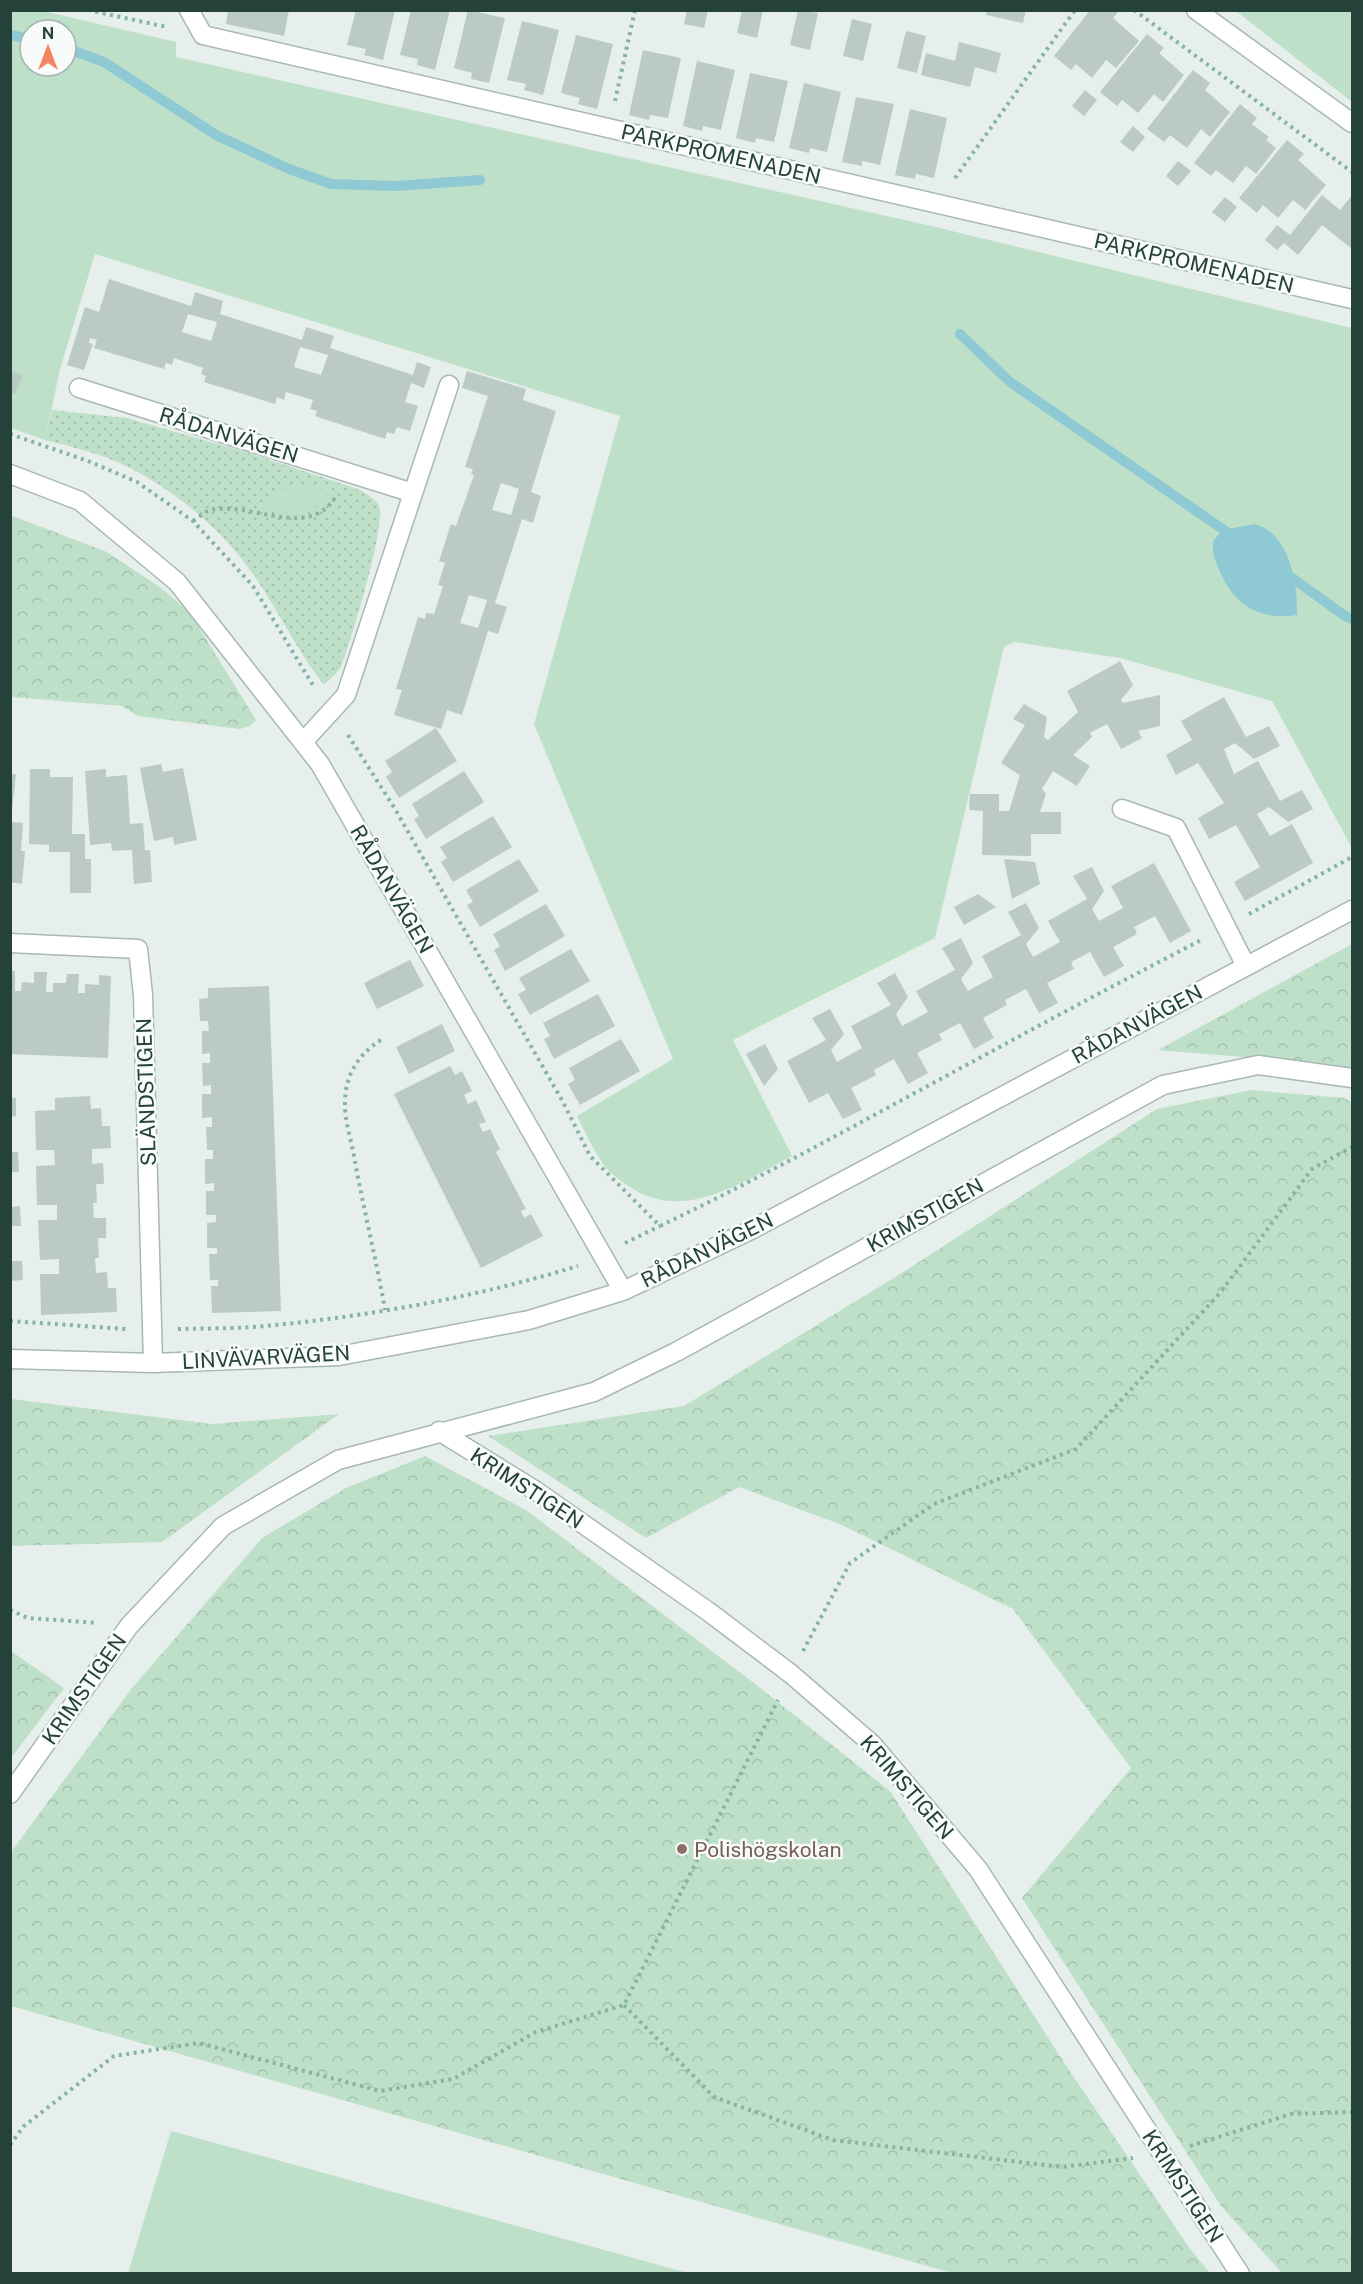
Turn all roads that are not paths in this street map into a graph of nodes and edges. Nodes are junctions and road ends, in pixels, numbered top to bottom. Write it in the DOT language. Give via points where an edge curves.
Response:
graph roads {
  1 [pos="189,10"];
  2 [pos="1196,10"];
  3 [pos="1353,123"];
  4 [pos="1353,299"];
  5 [pos="449,385"];
  6 [pos="79,388"];
  7 [pos="10,474"];
  8 [pos="413,493"];
  9 [pos="303,742"];
  10 [pos="1122,809"];
  11 [pos="1353,910"];
  12 [pos="10,943"];
  13 [pos="1246,966"];
  14 [pos="1353,1078"];
  15 [pos="623,1291"];
  16 [pos="10,1359"];
  17 [pos="153,1362"];
  18 [pos="440,1431"];
  19 [pos="10,1794"];
  20 [pos="1240,2274"];
  1 -- 4 [label="street, PARKPROMENADEN" via="203,34"];
  2 -- 3 [label="street"];
  5 -- 8 [label="street"];
  6 -- 8 [label="street, RÅDANVÄGEN"];
  7 -- 9 [label="street, RÅDANVÄGEN" via="80,501 177,582"];
  8 -- 9 [label="street" via="346,695"];
  9 -- 15 [label="street, RÅDANVÄGEN" via="320,764"];
  10 -- 13 [label="street" via="1176,828"];
  11 -- 13 [label="street, RÅDANVÄGEN"];
  12 -- 17 [label="street, SLÄNDSTIGEN" via="138,949 143,995"];
  13 -- 15 [label="street, RÅDANVÄGEN" via="751,1230"];
  14 -- 18 [label="street, KRIMSTIGEN" via="1258,1065 1162,1085 676,1352 594,1392"];
  15 -- 17 [label="street, LINVÄVARVÄGEN" via="529,1320 339,1356"];
  16 -- 17 [label="street, LINVÄVARVÄGEN"];
  18 -- 19 [label="street, KRIMSTIGEN" via="338,1460 223,1526 129,1626"];
  18 -- 20 [label="street, KRIMSTIGEN" via="536,1491 709,1612 791,1674 872,1744 978,1869"];
}
